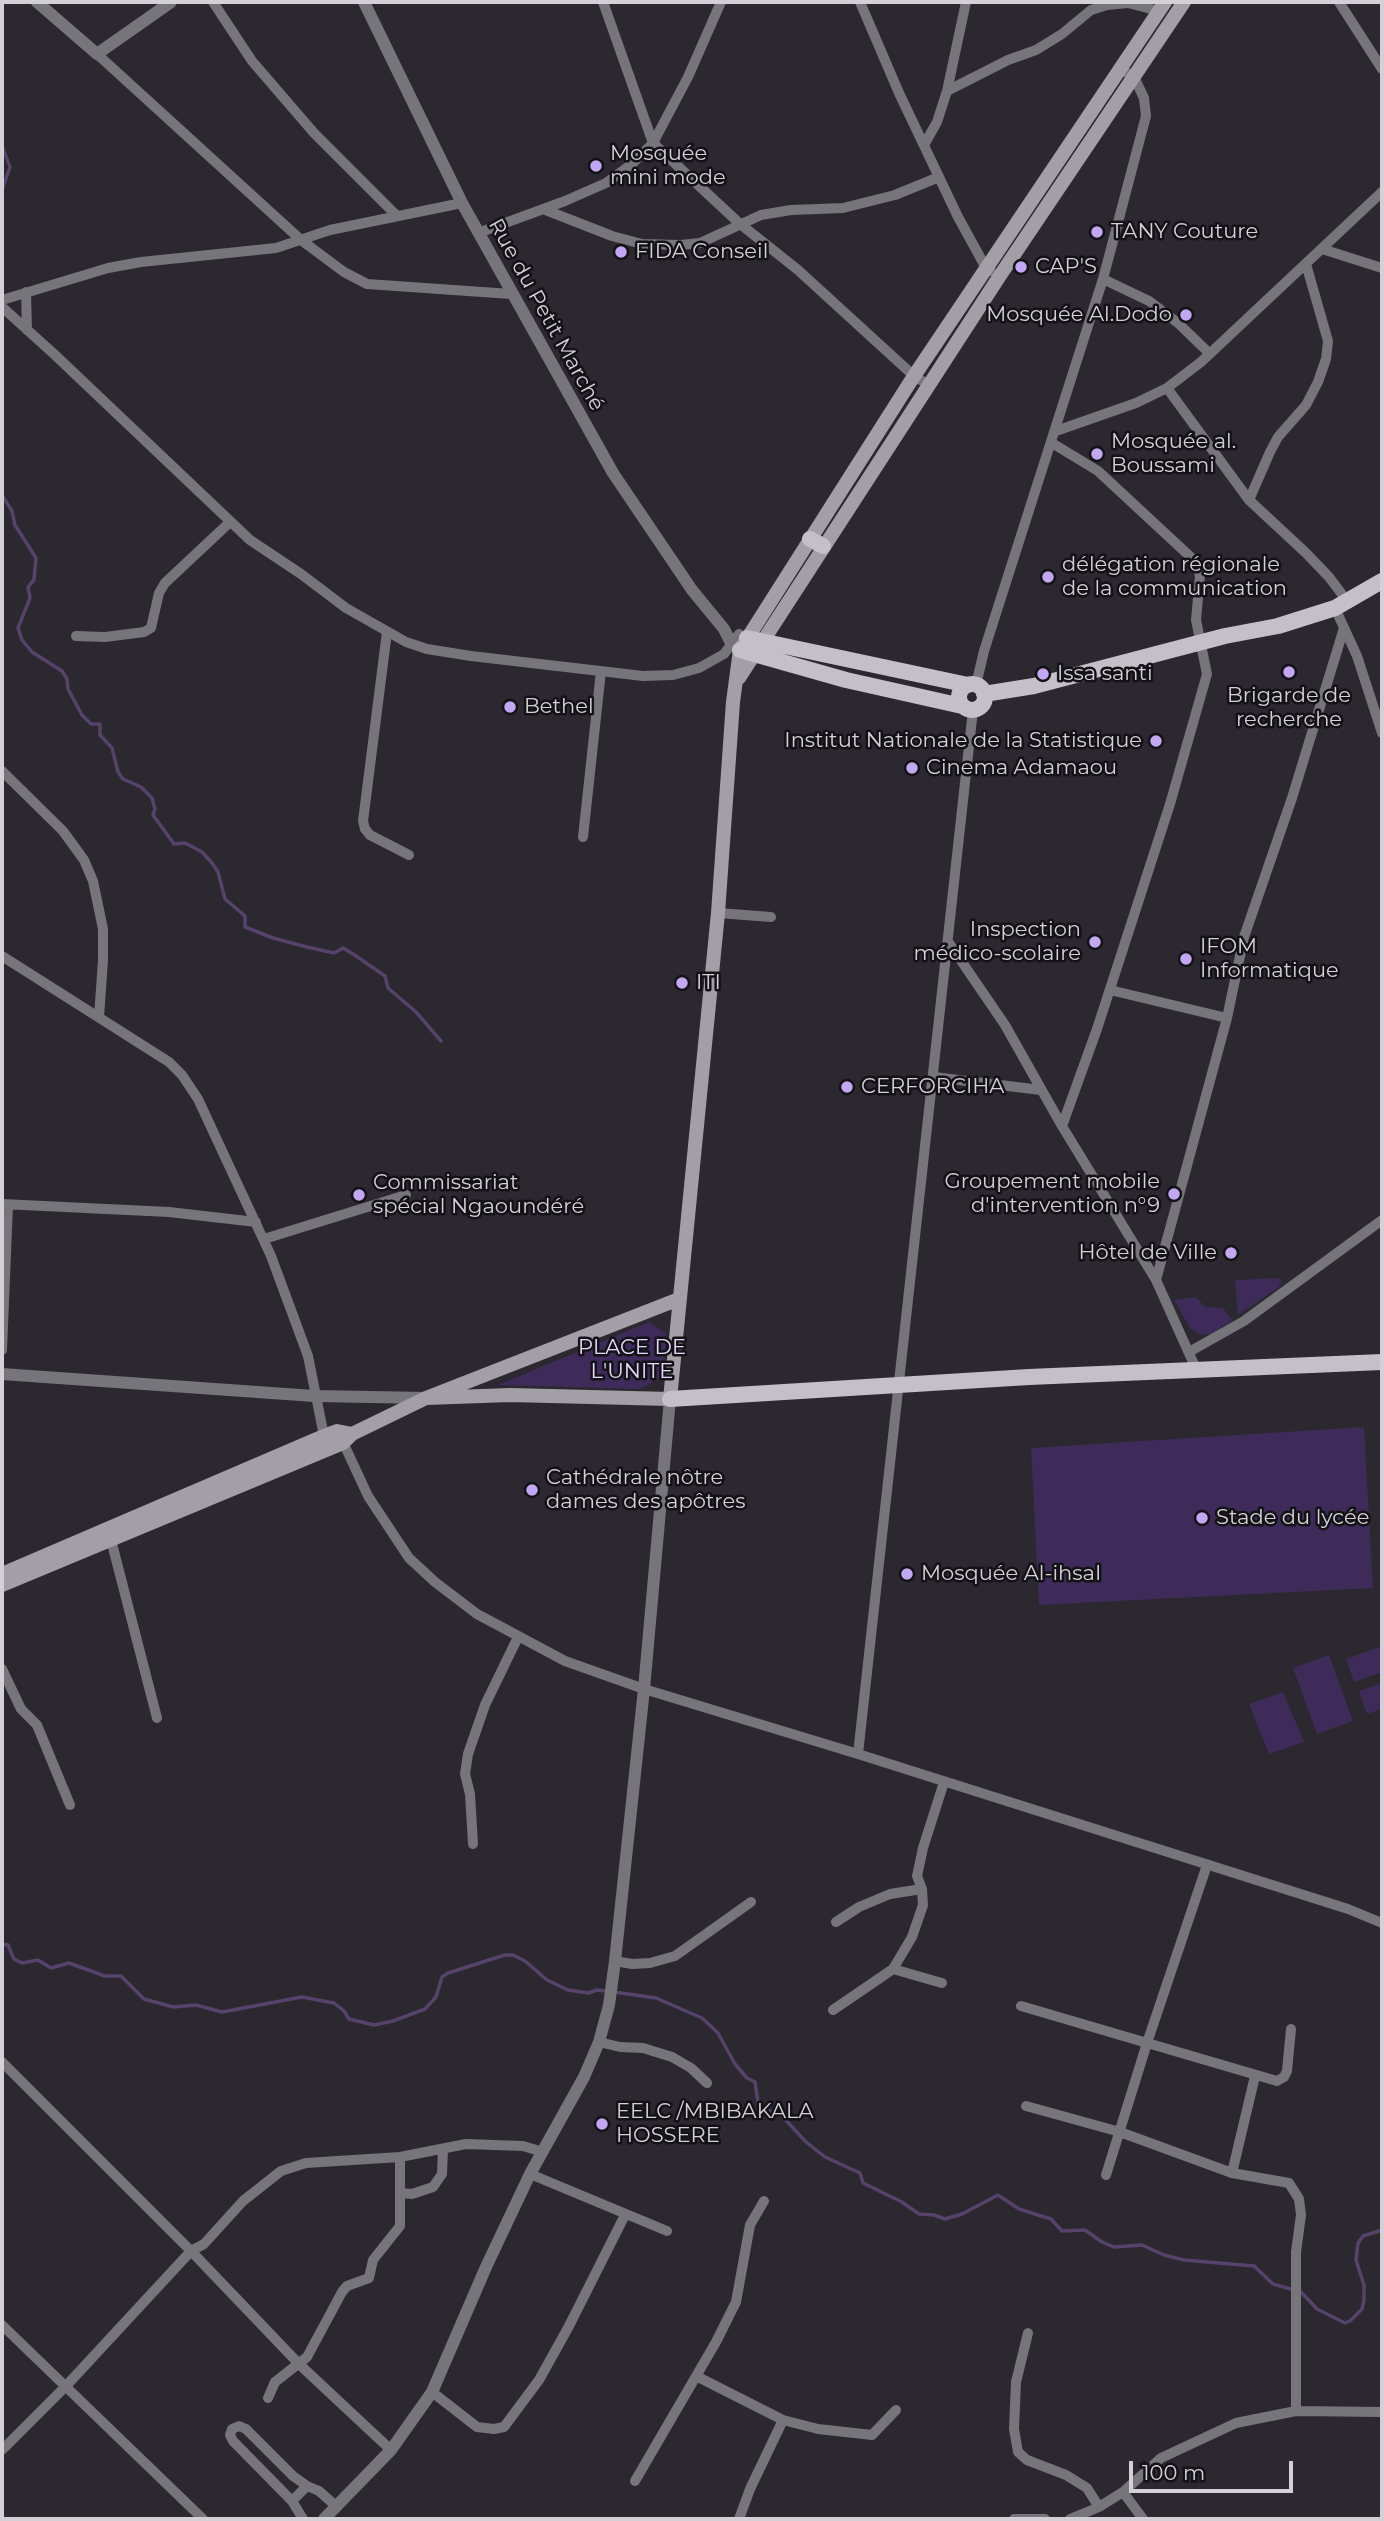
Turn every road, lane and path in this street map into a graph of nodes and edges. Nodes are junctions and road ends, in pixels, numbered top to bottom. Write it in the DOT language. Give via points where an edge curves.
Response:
graph roads {
  1 [pos="37,2"];
  2 [pos="171,2"];
  3 [pos="213,2"];
  4 [pos="364,2"];
  5 [pos="603,2"];
  6 [pos="721,2"];
  7 [pos="860,2"];
  8 [pos="966,2"];
  9 [pos="1184,2"];
  10 [pos="1339,2"];
  11 [pos="1162,6"];
  12 [pos="97,54"];
  13 [pos="1122,69"];
  14 [pos="1382,69"];
  15 [pos="1135,79"];
  16 [pos="947,90"];
  17 [pos="653,143"];
  18 [pos="924,145"];
  19 [pos="939,177"];
  20 [pos="1382,191"];
  21 [pos="461,203"];
  22 [pos="542,209"];
  23 [pos="397,216"];
  24 [pos="739,223"];
  25 [pos="478,233"];
  26 [pos="300,240"];
  27 [pos="1322,249"];
  28 [pos="1306,264"];
  29 [pos="986,268"];
  30 [pos="1382,268"];
  31 [pos="999,277"];
  32 [pos="1103,279"];
  33 [pos="26,292"];
  34 [pos="511,294"];
  35 [pos="2,300"];
  36 [pos="2,307"];
  37 [pos="27,330"];
  38 [pos="1210,354"];
  39 [pos="914,376"];
  40 [pos="929,385"];
  41 [pos="1167,388"];
  42 [pos="1056,431"];
  43 [pos="1052,443"];
  44 [pos="1249,500"];
  45 [pos="230,522"];
  46 [pos="817,543"];
  47 [pos="1382,580"];
  48 [pos="1341,605"];
  49 [pos="1344,628"];
  50 [pos="387,632"];
  51 [pos="76,635"];
  52 [pos="746,644"];
  53 [pos="1202,644"];
  54 [pos="852,660"];
  55 [pos="601,671"];
  56 [pos="846,680"];
  57 [pos="976,688"];
  58 [pos="968,708"];
  59 [pos="1382,733"];
  60 [pos="2,771"];
  61 [pos="583,837"];
  62 [pos="409,855"];
  63 [pos="718,913"];
  64 [pos="771,917"];
  65 [pos="949,943"];
  66 [pos="2,956"];
  67 [pos="1110,990"];
  68 [pos="99,1017"];
  69 [pos="1227,1017"];
  70 [pos="934,1077"];
  71 [pos="1041,1090"];
  72 [pos="1062,1126"];
  73 [pos="406,1195"];
  74 [pos="5,1205"];
  75 [pos="1382,1220"];
  76 [pos="256,1222"];
  77 [pos="264,1239"];
  78 [pos="1156,1280"];
  79 [pos="680,1298"];
  80 [pos="2,1350"];
  81 [pos="1189,1352"];
  82 [pos="1382,1362"];
  83 [pos="1197,1371"];
  84 [pos="2,1374"];
  85 [pos="899,1384"];
  86 [pos="314,1395"];
  87 [pos="426,1398"];
  88 [pos="670,1399"];
  89 [pos="339,1436"];
  90 [pos="110,1535"];
  91 [pos="2,1574"];
  92 [pos="2,1585"];
  93 [pos="518,1637"];
  94 [pos="2,1669"];
  95 [pos="644,1689"];
  96 [pos="157,1718"];
  97 [pos="858,1754"];
  98 [pos="944,1782"];
  99 [pos="71,1805"];
  100 [pos="473,1844"];
  101 [pos="1207,1865"];
  102 [pos="922,1889"];
  103 [pos="751,1902"];
  104 [pos="836,1922"];
  105 [pos="1382,1923"];
  106 [pos="615,1961"];
  107 [pos="893,1969"];
  108 [pos="942,1983"];
  109 [pos="1021,2006"];
  110 [pos="833,2010"];
  111 [pos="1291,2029"];
  112 [pos="599,2042"];
  113 [pos="1147,2043"];
  114 [pos="2,2062"];
  115 [pos="1255,2076"];
  116 [pos="707,2083"];
  117 [pos="1026,2106"];
  118 [pos="1120,2132"];
  119 [pos="443,2149"];
  120 [pos="543,2152"];
  121 [pos="400,2157"];
  122 [pos="1232,2173"];
  123 [pos="530,2174"];
  124 [pos="1106,2175"];
  125 [pos="400,2193"];
  126 [pos="764,2201"];
  127 [pos="625,2215"];
  128 [pos="667,2231"];
  129 [pos="191,2251"];
  130 [pos="2,2325"];
  131 [pos="1028,2333"];
  132 [pos="300,2365"];
  133 [pos="696,2376"];
  134 [pos="66,2386"];
  135 [pos="432,2392"];
  136 [pos="268,2398"];
  137 [pos="896,2410"];
  138 [pos="1296,2411"];
  139 [pos="1382,2412"];
  140 [pos="782,2420"];
  141 [pos="387,2446"];
  142 [pos="2,2450"];
  143 [pos="635,2481"];
  144 [pos="307,2486"];
  145 [pos="1123,2492"];
  146 [pos="292,2501"];
  147 [pos="337,2507"];
  148 [pos="1099,2507"];
  149 [pos="203,2519"];
  150 [pos="303,2519"];
  151 [pos="324,2519"];
  152 [pos="739,2519"];
  153 [pos="1014,2519"];
  154 [pos="1045,2519"];
  155 [pos="1070,2519"];
  156 [pos="1143,2519"];
  1 -- 12 [label="street"];
  2 -- 12 [label="street"];
  3 -- 23 [label="street" via="252,61 314,133"];
  4 -- 21 [label="street, Rue du Petit Marché"];
  5 -- 17 [label="street"];
  6 -- 17 [label="street"];
  7 -- 18 [label="street"];
  8 -- 16 [label="street"];
  9 -- 15 [label="main road"];
  10 -- 14 [label="street"];
  11 -- 13 [label="main road"];
  11 -- 16 [label="street" via="1128,3 1091,10 1036,50"];
  12 -- 26 [label="street"];
  13 -- 15 [label="street"];
  13 -- 29 [label="main road"];
  15 -- 31 [label="main road"];
  15 -- 32 [label="street" via="1146,116"];
  16 -- 18 [label="street"];
  17 -- 22 [label="street" via="606,183"];
  17 -- 24 [label="street"];
  18 -- 19 [label="street"];
  19 -- 24 [label="street" via="864,204 791,210"];
  19 -- 29 [label="street"];
  20 -- 27 [label="street"];
  21 -- 23 [label="street"];
  21 -- 25 [label="street, Rue du Petit Marché"];
  22 -- 24 [label="street" via="642,244 699,243"];
  22 -- 25 [label="street"];
  23 -- 26 [label="street"];
  24 -- 39 [label="street"];
  25 -- 34 [label="street, Rue du Petit Marché"];
  26 -- 33 [label="street" via="276,248 119,266"];
  26 -- 34 [label="street" via="367,284"];
  27 -- 28 [label="street"];
  27 -- 30 [label="street"];
  28 -- 38 [label="street"];
  28 -- 44 [label="street" via="1328,341 1326,359 1306,405 1269,452"];
  29 -- 31 [label="street"];
  29 -- 39 [label="main road"];
  31 -- 40 [label="main road"];
  32 -- 38 [label="street" via="1149,301"];
  32 -- 42 [label="street"];
  33 -- 35 [label="street"];
  33 -- 37 [label="street"];
  34 -- 52 [label="street, Rue du Petit Marché" via="614,473 692,590 724,629"];
  36 -- 37 [label="street"];
  37 -- 45 [label="street"];
  38 -- 41 [label="street"];
  39 -- 40 [label="street"];
  39 -- 46 [label="main road"];
  40 -- 46 [label="main road"];
  41 -- 42 [label="street"];
  41 -- 44 [label="street"];
  42 -- 43 [label="street"];
  43 -- 53 [label="street" via="1098,471 1196,562 1200,576 1196,620"];
  43 -- 57 [label="street"];
  44 -- 48 [label="street" via="1329,577"];
  45 -- 50 [label="street" via="346,608"];
  45 -- 51 [label="street" via="165,583 150,628 105,637"];
  46 -- 52 [label="main road"];
  47 -- 48 [label="main road"];
  48 -- 49 [label="street"];
  48 -- 53 [label="main road"];
  49 -- 59 [label="street"];
  49 -- 69 [label="street" via="1244,937"];
  50 -- 55 [label="street" via="427,649"];
  50 -- 62 [label="street" via="363,821 370,835"];
  52 -- 54 [label="main road"];
  52 -- 55 [label="street" via="687,673 643,676"];
  52 -- 56 [label="main road"];
  52 -- 63 [label="main road" via="737,682"];
  53 -- 57 [label="main road" via="1034,686"];
  53 -- 67 [label="street" via="1207,674"];
  54 -- 56 [label="main road"];
  54 -- 57 [label="main road"];
  55 -- 61 [label="street"];
  56 -- 58 [label="main road"];
  57 -- 58 [label="main road" via="981,706"];
  57 -- 58 [label="main road" via="959,694"];
  58 -- 65 [label="street"];
  60 -- 68 [label="street" via="63,831 85,860 103,929"];
  63 -- 64 [label="street"];
  63 -- 79 [label="main road"];
  65 -- 70 [label="street"];
  65 -- 71 [label="street" via="1005,1025"];
  66 -- 68 [label="street"];
  67 -- 69 [label="street"];
  67 -- 72 [label="street"];
  68 -- 76 [label="street" via="182,1075"];
  69 -- 78 [label="street"];
  70 -- 71 [label="street"];
  70 -- 85 [label="street"];
  71 -- 72 [label="street"];
  72 -- 78 [label="street"];
  73 -- 77 [label="street"];
  74 -- 76 [label="street" via="169,1212"];
  74 -- 80 [label="street"];
  75 -- 81 [label="street" via="1244,1321"];
  76 -- 77 [label="street"];
  77 -- 86 [label="street" via="308,1356"];
  78 -- 81 [label="street"];
  79 -- 87 [label="main road"];
  79 -- 88 [label="main road"];
  81 -- 83 [label="street"];
  82 -- 83 [label="main road"];
  83 -- 85 [label="main road"];
  84 -- 86 [label="street"];
  85 -- 88 [label="main road"];
  85 -- 97 [label="street"];
  86 -- 87 [label="street"];
  86 -- 89 [label="street"];
  87 -- 88 [label="main road"];
  87 -- 89 [label="main road"];
  88 -- 95 [label="street"];
  89 -- 90 [label="main road"];
  89 -- 90 [label="main road"];
  89 -- 93 [label="street" via="368,1496 409,1558 477,1614"];
  90 -- 91 [label="main road"];
  90 -- 92 [label="main road"];
  90 -- 96 [label="street"];
  93 -- 95 [label="street" via="565,1661"];
  93 -- 100 [label="street" via="468,1754 465,1774"];
  94 -- 99 [label="street" via="21,1709 37,1725"];
  95 -- 97 [label="street"];
  95 -- 106 [label="street"];
  97 -- 98 [label="street"];
  98 -- 101 [label="street"];
  98 -- 102 [label="street" via="917,1876"];
  101 -- 105 [label="street"];
  101 -- 113 [label="street"];
  102 -- 104 [label="street" via="890,1894"];
  102 -- 107 [label="street" via="923,1905 912,1937"];
  103 -- 106 [label="street" via="675,1956 650,1963"];
  106 -- 112 [label="street"];
  107 -- 108 [label="street"];
  107 -- 110 [label="street"];
  109 -- 113 [label="street"];
  111 -- 115 [label="street" via="1284,2077 1277,2081"];
  112 -- 116 [label="street" via="672,2057"];
  112 -- 120 [label="street"];
  113 -- 115 [label="street"];
  113 -- 118 [label="street"];
  114 -- 129 [label="street"];
  115 -- 122 [label="street"];
  117 -- 118 [label="street"];
  118 -- 122 [label="street"];
  118 -- 124 [label="street"];
  119 -- 120 [label="street" via="504,2144"];
  119 -- 121 [label="street"];
  119 -- 125 [label="street" via="442,2174 433,2187"];
  120 -- 123 [label="street"];
  121 -- 125 [label="street"];
  121 -- 129 [label="street" via="306,2163 281,2171"];
  122 -- 138 [label="street" via="1289,2183 1299,2199"];
  123 -- 127 [label="street"];
  123 -- 135 [label="street"];
  125 -- 132 [label="street" via="400,2226 373,2260 369,2278 342,2292"];
  126 -- 133 [label="street" via="750,2225 736,2302"];
  127 -- 128 [label="street"];
  127 -- 135 [label="street" via="545,2369 504,2427 477,2427"];
  129 -- 132 [label="street"];
  129 -- 134 [label="street"];
  130 -- 134 [label="street"];
  131 -- 148 [label="street" via="1016,2382 1018,2452 1087,2488"];
  132 -- 136 [label="street" via="275,2382"];
  132 -- 141 [label="street"];
  133 -- 140 [label="street"];
  133 -- 143 [label="street"];
  134 -- 142 [label="street"];
  134 -- 149 [label="street"];
  135 -- 141 [label="street"];
  137 -- 140 [label="street" via="872,2435"];
  138 -- 139 [label="street"];
  138 -- 145 [label="street" via="1236,2423 1195,2442 1161,2458"];
  140 -- 152 [label="street"];
  141 -- 147 [label="street"];
  144 -- 146 [label="street"];
  144 -- 146 [label="street" via="246,2429 232,2429 233,2441"];
  144 -- 147 [label="street"];
  145 -- 148 [label="street"];
  145 -- 156 [label="street"];
  146 -- 150 [label="street"];
  147 -- 151 [label="street"];
  148 -- 155 [label="street"];
  153 -- 154 [label="street"];
}
